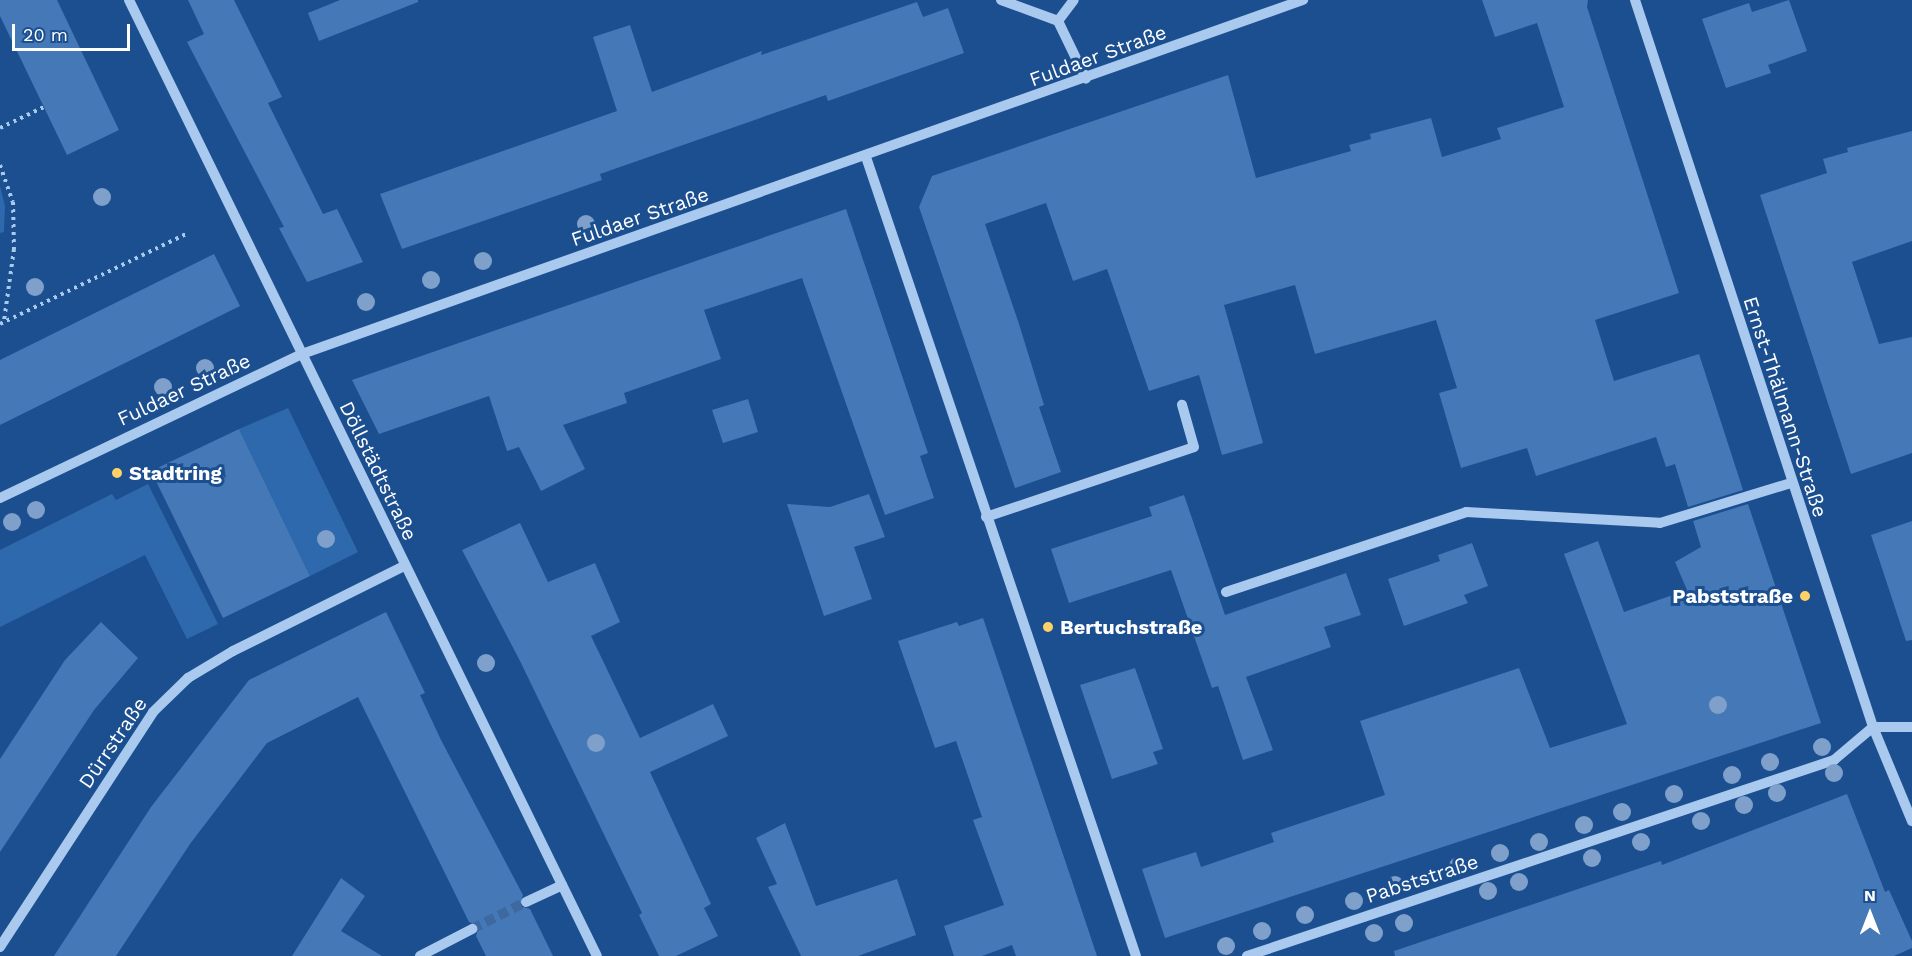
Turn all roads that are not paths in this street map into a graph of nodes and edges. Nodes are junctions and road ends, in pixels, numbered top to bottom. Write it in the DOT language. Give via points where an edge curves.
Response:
graph roads {
  1 [pos="129,0"];
  2 [pos="1001,0"];
  3 [pos="1074,0"];
  4 [pos="1303,0"];
  5 [pos="1635,0"];
  6 [pos="1058,21"];
  7 [pos="1086,79"];
  8 [pos="866,157"];
  9 [pos="302,354"];
  10 [pos="1182,405"];
  11 [pos="1791,483"];
  12 [pos="0,498"];
  13 [pos="986,517"];
  14 [pos="404,566"];
  15 [pos="1226,592"];
  16 [pos="1873,727"];
  17 [pos="1912,727"];
  18 [pos="1912,821"];
  19 [pos="562,885"];
  20 [pos="526,902"];
  21 [pos="472,928"];
  22 [pos="0,947"];
  23 [pos="420,956"];
  24 [pos="597,956"];
  25 [pos="1136,956"];
  26 [pos="1246,956"];
  1 -- 9 [label="street, Döllstädtstraße"];
  2 -- 6 [label="street"];
  3 -- 6 [label="street"];
  4 -- 7 [label="street, Fuldaer Straße"];
  5 -- 11 [label="street, Ernst-Thälmann-Straße"];
  6 -- 7 [label="street"];
  7 -- 8 [label="street, Fuldaer Straße"];
  8 -- 9 [label="street, Fuldaer Straße"];
  8 -- 13 [label="street"];
  9 -- 12 [label="street, Fuldaer Straße"];
  9 -- 14 [label="street, Döllstädtstraße"];
  10 -- 13 [label="street" via="1194,447"];
  11 -- 15 [label="street" via="1660,523 1466,512"];
  11 -- 16 [label="street, Ernst-Thälmann-Straße"];
  13 -- 25 [label="street"];
  14 -- 19 [label="street, Döllstädtstraße"];
  14 -- 22 [label="street, Dürrstraße" via="233,651 188,678 153,712"];
  16 -- 17 [label="street"];
  16 -- 18 [label="street, Ernst-Thälmann-Straße"];
  16 -- 26 [label="street, Pabststraße" via="1834,760"];
  19 -- 20 [label="street"];
  19 -- 24 [label="street, Döllstädtstraße"];
  21 -- 23 [label="street"];
}
